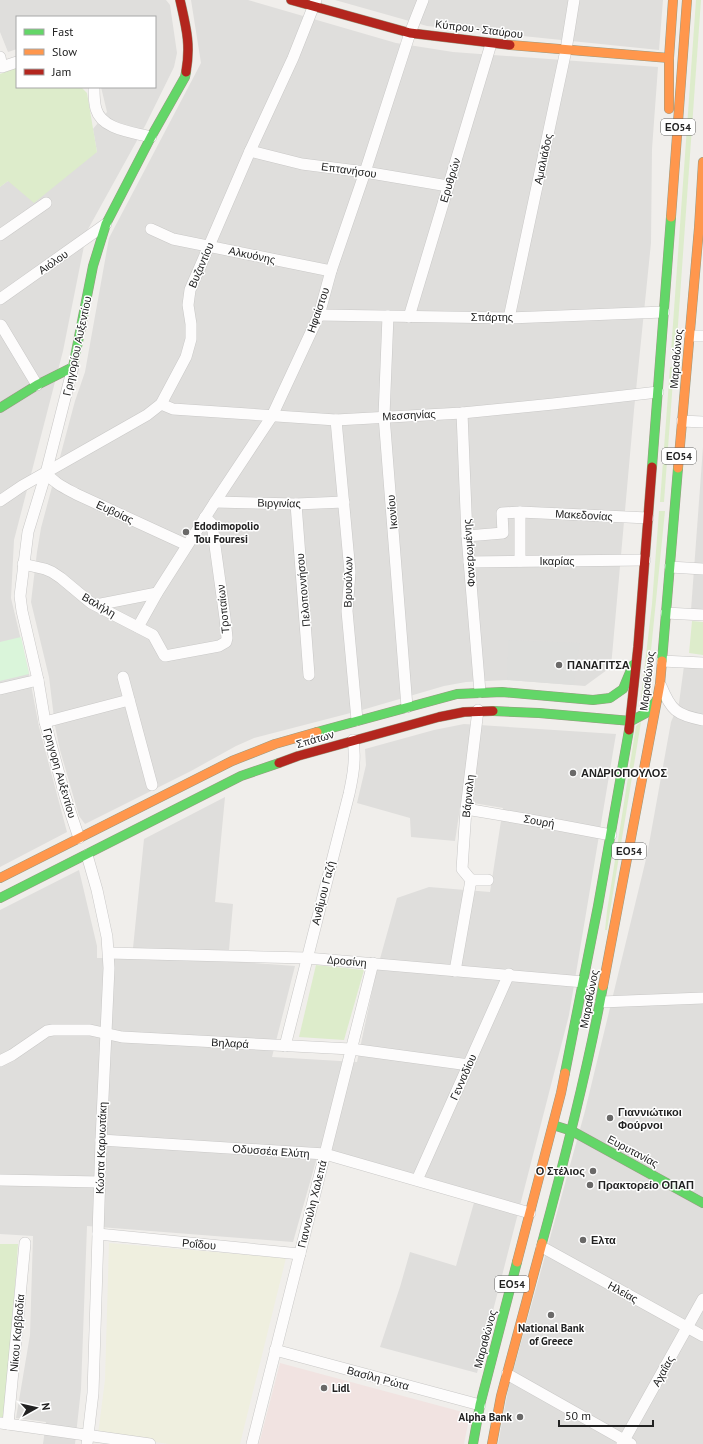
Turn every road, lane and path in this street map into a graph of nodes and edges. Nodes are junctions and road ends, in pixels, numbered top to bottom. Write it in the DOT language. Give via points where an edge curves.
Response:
graph roads {
  1 [pos="180,0"];
  2 [pos="291,0"];
  3 [pos="423,0"];
  4 [pos="574,0"];
  5 [pos="673,0"];
  6 [pos="687,0"];
  7 [pos="315,3"];
  8 [pos="410,33"];
  9 [pos="491,44"];
  10 [pos="566,50"];
  11 [pos="669,58"];
  12 [pos="1,62"];
  13 [pos="16,62"];
  14 [pos="94,88"];
  15 [pos="151,137"];
  16 [pos="250,152"];
  17 [pos="703,162"];
  18 [pos="365,172"];
  19 [pos="448,186"];
  20 [pos="46,202"];
  21 [pos="703,210"];
  22 [pos="106,224"];
  23 [pos="699,228"];
  24 [pos="152,229"];
  25 [pos="0,235"];
  26 [pos="209,246"];
  27 [pos="669,254"];
  28 [pos="331,271"];
  29 [pos="0,299"];
  30 [pos="664,312"];
  31 [pos="319,315"];
  32 [pos="388,316"];
  33 [pos="408,317"];
  34 [pos="509,318"];
  35 [pos="1,326"];
  36 [pos="690,336"];
  37 [pos="703,336"];
  38 [pos="73,367"];
  39 [pos="37,385"];
  40 [pos="658,392"];
  41 [pos="161,404"];
  42 [pos="0,408"];
  43 [pos="462,413"];
  44 [pos="272,416"];
  45 [pos="384,416"];
  46 [pos="336,420"];
  47 [pos="682,421"];
  48 [pos="703,422"];
  49 [pos="46,473"];
  50 [pos="0,501"];
  51 [pos="214,502"];
  52 [pos="344,502"];
  53 [pos="296,504"];
  54 [pos="520,512"];
  55 [pos="205,517"];
  56 [pos="648,518"];
  57 [pos="520,531"];
  58 [pos="504,533"];
  59 [pos="467,536"];
  60 [pos="187,545"];
  61 [pos="645,560"];
  62 [pos="520,561"];
  63 [pos="469,562"];
  64 [pos="23,564"];
  65 [pos="670,567"];
  66 [pos="703,569"];
  67 [pos="157,593"];
  68 [pos="96,605"];
  69 [pos="666,613"];
  70 [pos="703,615"];
  71 [pos="138,627"];
  72 [pos="638,647"];
  73 [pos="166,656"];
  74 [pos="662,661"];
  75 [pos="703,662"];
  76 [pos="309,675"];
  77 [pos="123,677"];
  78 [pos="38,680"];
  79 [pos="660,684"];
  80 [pos="0,689"];
  81 [pos="480,692"];
  82 [pos="129,700"];
  83 [pos="657,700"];
  84 [pos="43,707"];
  85 [pos="407,707"];
  86 [pos="478,710"];
  87 [pos="357,720"];
  88 [pos="703,720"];
  89 [pos="631,721"];
  90 [pos="45,722"];
  91 [pos="353,740"];
  92 [pos="152,785"];
  93 [pos="466,809"];
  94 [pos="611,835"];
  95 [pos="79,838"];
  96 [pos="87,855"];
  97 [pos="0,878"];
  98 [pos="471,880"];
  99 [pos="488,880"];
  100 [pos="0,898"];
  101 [pos="108,953"];
  102 [pos="307,958"];
  103 [pos="373,964"];
  104 [pos="455,971"];
  105 [pos="509,974"];
  106 [pos="584,982"];
  107 [pos="703,998"];
  108 [pos="601,1002"];
  109 [pos="105,1034"];
  110 [pos="285,1046"];
  111 [pos="351,1049"];
  112 [pos="0,1061"];
  113 [pos="469,1065"];
  114 [pos="552,1125"];
  115 [pos="572,1131"];
  116 [pos="101,1140"];
  117 [pos="325,1154"];
  118 [pos="0,1180"];
  119 [pos="418,1180"];
  120 [pos="99,1182"];
  121 [pos="703,1203"];
  122 [pos="530,1213"];
  123 [pos="98,1234"];
  124 [pos="25,1243"];
  125 [pos="542,1247"];
  126 [pos="300,1254"];
  127 [pos="703,1299"];
  128 [pos="687,1327"];
  129 [pos="703,1336"];
  130 [pos="276,1350"];
  131 [pos="507,1374"];
  132 [pos="480,1405"];
  133 [pos="4,1423"];
  134 [pos="87,1439"];
  135 [pos="626,1443"];
  136 [pos="150,1444"];
  137 [pos="252,1444"];
  138 [pos="472,1444"];
  139 [pos="492,1444"];
  1 -- 15 [label="main road, Γρηγορίου Αυξεντίου" via="188,38 188,66 179,90"];
  2 -- 7 [label="main road, Κύπρου - Σταύρου"];
  3 -- 8 [label="street, Ηφαίστου"];
  4 -- 10 [label="street, Αμαλιάδος"];
  5 -- 11 [label="main road, Μαραθώνος / ΕΟ54"];
  6 -- 27 [label="main road, Μαραθώνος / ΕΟ54"];
  7 -- 8 [label="main road, Κύπρου - Σταύρου"];
  7 -- 16 [label="street, Βυζαντίου"];
  8 -- 9 [label="main road, Κύπρου - Σταύρου"];
  8 -- 18 [label="street, Ηφαίστου"];
  9 -- 10 [label="main road, Κύπρου - Σταύρου"];
  9 -- 19 [label="street, Ερυθρών"];
  10 -- 11 [label="main road, Κύπρου - Σταύρου"];
  10 -- 34 [label="street, Αμαλιάδος"];
  11 -- 27 [label="main road, Μαραθώνος / ΕΟ54"];
  12 -- 13 [label="street"];
  14 -- 15 [label="street" via="96,109 106,123"];
  15 -- 22 [label="main road, Γρηγορίου Αυξεντίου"];
  16 -- 18 [label="street, Επτανήσου" via="302,164"];
  16 -- 26 [label="street, Βυζαντίου"];
  17 -- 23 [label="main road, Μαραθώνος / ΕΟ54"];
  18 -- 19 [label="street, Επτανήσου"];
  18 -- 28 [label="street, Ηφαίστου"];
  19 -- 33 [label="street, Ερυθρών"];
  20 -- 25 [label="street"];
  21 -- 23 [label="main road, Μαραθώνος / ΕΟ54"];
  22 -- 29 [label="street, Αιόλου"];
  22 -- 38 [label="main road, Γρηγορίου Αυξεντίου" via="93,266"];
  23 -- 36 [label="main road, Μαραθώνος / ΕΟ54"];
  24 -- 26 [label="street, Αλκυόνης" via="173,239"];
  26 -- 28 [label="street, Αλκυόνης"];
  26 -- 41 [label="street, Βυζαντίου" via="190,290 188,305 191,324 186,357"];
  27 -- 30 [label="main road, Μαραθώνος / ΕΟ54"];
  28 -- 31 [label="street, Ηφαίστου"];
  30 -- 34 [label="street, Σπάρτης"];
  30 -- 40 [label="main road, Μαραθώνος / ΕΟ54"];
  31 -- 32 [label="street, Σπάρτης"];
  31 -- 44 [label="street, Ηφαίστου"];
  32 -- 33 [label="street, Σπάρτης"];
  32 -- 45 [label="street, Ικονίου"];
  33 -- 34 [label="street, Σπάρτης"];
  35 -- 39 [label="street"];
  36 -- 37 [label="street"];
  36 -- 47 [label="main road, Μαραθώνος / ΕΟ54"];
  38 -- 39 [label="main road"];
  38 -- 49 [label="street, Γρηγορίου Αυξεντίου"];
  39 -- 42 [label="main road"];
  40 -- 43 [label="street, Μεσσηνίας"];
  40 -- 56 [label="main road, Μαραθώνος / ΕΟ54"];
  41 -- 44 [label="street, Μεσσηνίας" via="173,410"];
  41 -- 49 [label="street, Βυζαντίου" via="147,415"];
  43 -- 45 [label="street, Μεσσηνίας"];
  43 -- 59 [label="street, Φανερωμένης"];
  44 -- 46 [label="street, Μεσσηνίας"];
  44 -- 51 [label="street, Ηφαίστου"];
  45 -- 46 [label="street, Μεσσηνίας"];
  45 -- 85 [label="street, Ικονίου"];
  46 -- 52 [label="street, Βρυούλων"];
  47 -- 48 [label="street"];
  47 -- 65 [label="main road, Μαραθώνος / ΕΟ54"];
  49 -- 50 [label="street, Βυζαντίου"];
  49 -- 60 [label="street, Ευβοίας" via="59,485 76,494"];
  49 -- 64 [label="street, Γρηγορίου Αυξεντίου" via="28,532"];
  51 -- 53 [label="street, Βιργινίας"];
  51 -- 55 [label="street, Ηφαίστου"];
  52 -- 53 [label="street, Βιργινίας"];
  52 -- 87 [label="street, Βρυούλων" via="350,572 347,611"];
  53 -- 76 [label="street, Πελοποννήσου"];
  54 -- 56 [label="street, Μακεδονίας"];
  54 -- 57 [label="street"];
  54 -- 58 [label="street, Μακεδονίας" via="502,513"];
  55 -- 60 [label="street, Ηφαίστου"];
  55 -- 73 [label="street, Τροπαίων" via="212,524 226,642 219,646"];
  56 -- 61 [label="main road, Μαραθώνος / ΕΟ54"];
  57 -- 58 [label="street"];
  57 -- 62 [label="street"];
  58 -- 59 [label="street"];
  59 -- 63 [label="street, Φανερωμένης"];
  60 -- 67 [label="street, Ηφαίστου"];
  61 -- 62 [label="street, Ικαρίας"];
  61 -- 72 [label="main road, Μαραθώνος / ΕΟ54"];
  62 -- 63 [label="street, Ικαρίας"];
  63 -- 81 [label="street, Φανερωμένης"];
  64 -- 68 [label="street, Βαλήλη" via="52,572"];
  64 -- 78 [label="street, Γρηγορίου Αυξεντίου" via="20,596"];
  65 -- 66 [label="street"];
  65 -- 69 [label="main road, Μαραθώνος / ΕΟ54"];
  67 -- 68 [label="street"];
  67 -- 71 [label="street, Ηφαίστου"];
  68 -- 71 [label="street, Βαλήλη"];
  69 -- 70 [label="street"];
  69 -- 74 [label="main road, Μαραθώνος / ΕΟ54"];
  71 -- 73 [label="street, Βαλήλη" via="156,638 162,653"];
  72 -- 81 [label="main road, Σπάτων" via="632,672 623,689 610,698 593,700"];
  72 -- 89 [label="main road, Μαραθώνος / ΕΟ54"];
  74 -- 75 [label="street"];
  74 -- 79 [label="main road, Μαραθώνος / ΕΟ54"];
  77 -- 82 [label="street"];
  78 -- 80 [label="street"];
  78 -- 84 [label="street, Γρηγορίου Αυξεντίου"];
  79 -- 83 [label="main road, Μαραθώνος / ΕΟ54"];
  79 -- 88 [label="street" via="667,702 674,710 684,716"];
  81 -- 85 [label="main road, Σπάτων" via="457,694"];
  82 -- 90 [label="street"];
  82 -- 92 [label="street"];
  83 -- 89 [label="main road" via="649,711"];
  83 -- 108 [label="main road, Μαραθώνος / ΕΟ54"];
  84 -- 90 [label="street, Γρηγορη Αυξεντίου"];
  85 -- 87 [label="main road, Σπάτων"];
  86 -- 89 [label="main road, Σπάτων"];
  86 -- 91 [label="main road, Σπάτων" via="444,716"];
  86 -- 93 [label="street, Βάρναλη"];
  87 -- 95 [label="main road, Σπάτων" via="294,738 232,761"];
  89 -- 94 [label="main road, Μαραθώνος / ΕΟ54"];
  90 -- 95 [label="street, Γρηγορη Αυξεντίου"];
  91 -- 96 [label="main road, Σπάτων" via="281,761 241,776"];
  91 -- 102 [label="street, Ανθίμου Γαζή" via="354,768 349,794"];
  93 -- 94 [label="street, Σουρή"];
  93 -- 98 [label="street, Βάρναλη" via="462,869"];
  94 -- 106 [label="main road, Μαραθώνος / ΕΟ54"];
  95 -- 97 [label="main road, Σπάτων"];
  96 -- 100 [label="main road, Σπάτων"];
  96 -- 101 [label="street, Κώστα Καρυωτάκη" via="97,890"];
  98 -- 99 [label="street"];
  98 -- 104 [label="street"];
  101 -- 102 [label="street, Δροσίνη"];
  101 -- 109 [label="street, Κώστα Καρυωτάκη"];
  102 -- 103 [label="street, Δροσίνη"];
  102 -- 110 [label="street, Ανθίμου Γαζή"];
  103 -- 104 [label="street, Δροσίνη"];
  103 -- 111 [label="street, Γιαννούλη Χαλεπά"];
  104 -- 105 [label="street, Δροσίνη"];
  105 -- 106 [label="street, Δροσίνη"];
  105 -- 113 [label="street, Γενναδίου"];
  106 -- 114 [label="main road, Μαραθώνος / ΕΟ54"];
  107 -- 108 [label="street"];
  108 -- 115 [label="main road, Μαραθώνος / ΕΟ54"];
  109 -- 110 [label="street, Βηλαρά"];
  109 -- 112 [label="street, Βηλαρά" via="90,1030 47,1031"];
  109 -- 116 [label="street, Κώστα Καρυωτάκη"];
  110 -- 111 [label="street, Βηλαρά"];
  111 -- 113 [label="street, Βηλαρά"];
  111 -- 117 [label="street, Γιαννούλη Χαλεπά"];
  113 -- 119 [label="street, Γενναδίου"];
  114 -- 115 [label="main road"];
  114 -- 122 [label="main road, Μαραθώνος / ΕΟ54"];
  115 -- 121 [label="main road, Ευρυτανίας"];
  115 -- 125 [label="main road, Μαραθώνος / ΕΟ54"];
  116 -- 117 [label="street, Οδυσσέα Ελύτη"];
  116 -- 120 [label="street, Κώστα Καρυωτάκη"];
  117 -- 119 [label="street, Οδυσσέα Ελύτη"];
  117 -- 126 [label="street, Γιαννούλη Χαλεπά"];
  118 -- 120 [label="street"];
  119 -- 122 [label="street, Οδυσσέα Ελύτη"];
  120 -- 123 [label="street, Κώστα Καρυωτάκη"];
  122 -- 132 [label="main road, Μαραθώνος / ΕΟ54"];
  123 -- 126 [label="street, Ροΐδου"];
  123 -- 134 [label="street, Κώστα Καρυωτάκη" via="93,1393"];
  124 -- 133 [label="street, Νίκου Καββαδία"];
  125 -- 128 [label="street, Ηλείας"];
  125 -- 131 [label="main road, Μαραθώνος / ΕΟ54"];
  126 -- 130 [label="street, Γιαννούλη Χαλεπά"];
  127 -- 128 [label="street, Αχαΐας"];
  128 -- 129 [label="street, Ηλείας"];
  128 -- 135 [label="street, Αχαΐας"];
  130 -- 132 [label="street, Βασίλη Ρώτα"];
  130 -- 137 [label="street, Γιαννούλη Χαλεπά"];
  131 -- 135 [label="street"];
  131 -- 139 [label="main road, Μαραθώνος / ΕΟ54"];
  132 -- 138 [label="main road, Μαραθώνος / ΕΟ54"];
  133 -- 134 [label="street"];
  134 -- 136 [label="street"];
}
